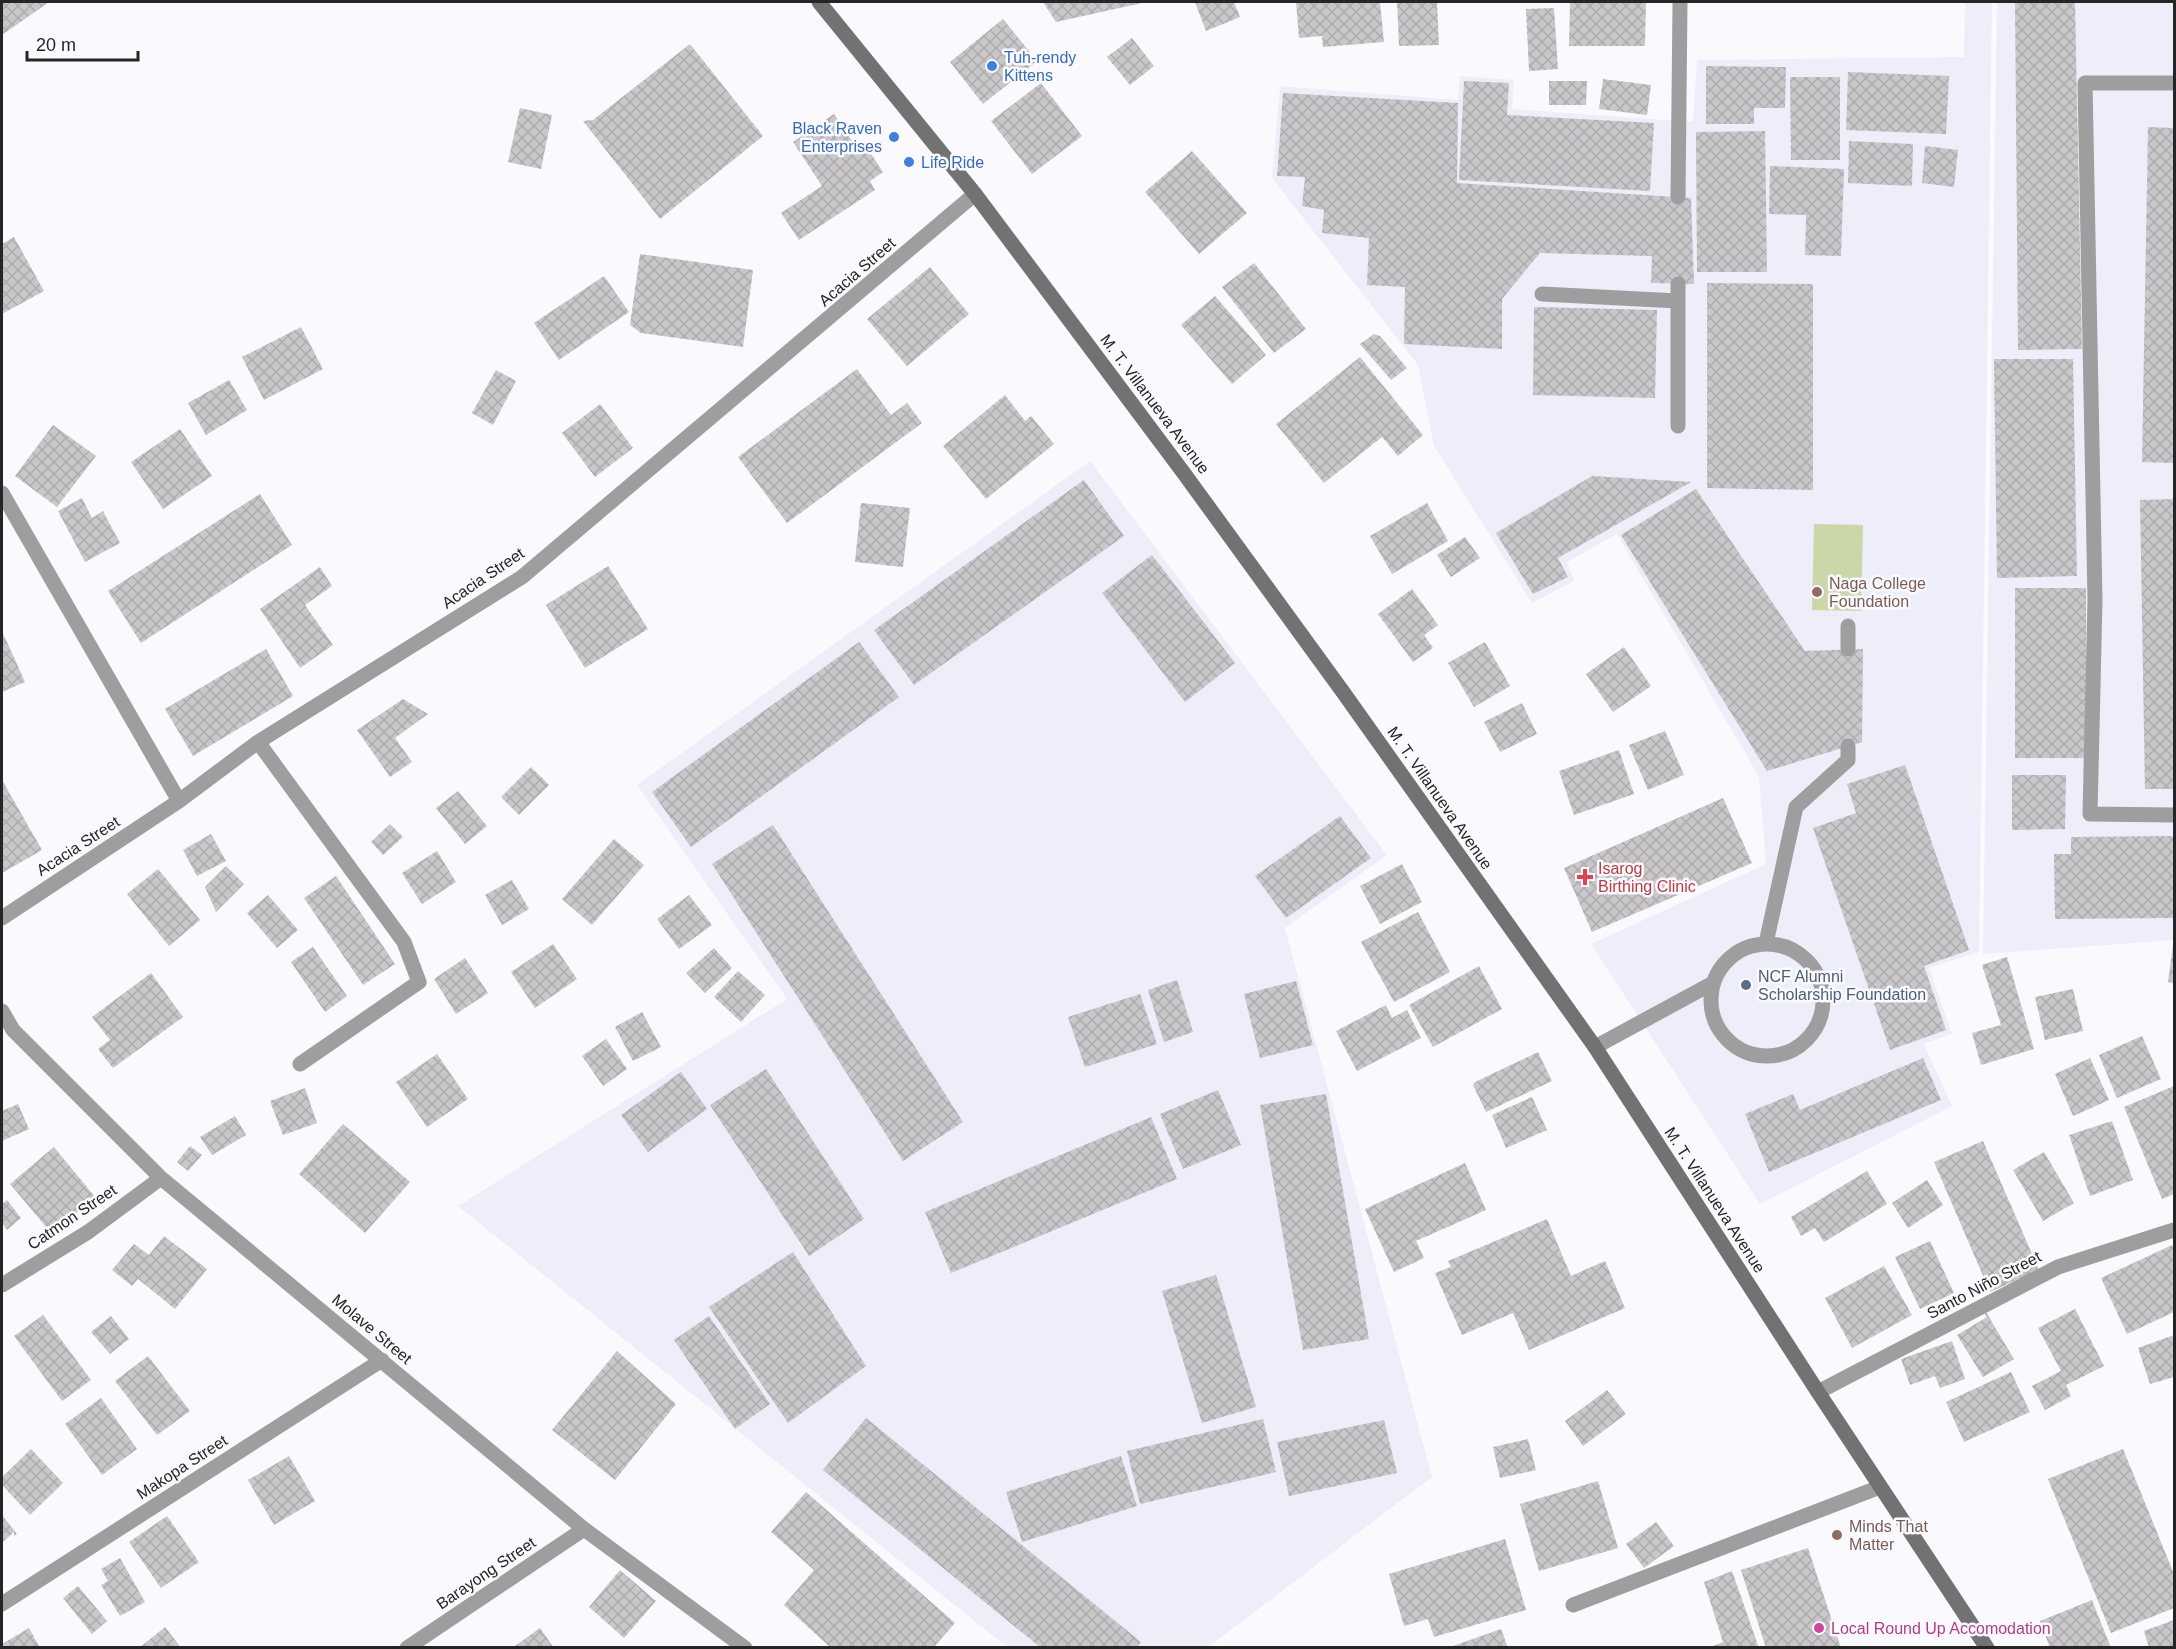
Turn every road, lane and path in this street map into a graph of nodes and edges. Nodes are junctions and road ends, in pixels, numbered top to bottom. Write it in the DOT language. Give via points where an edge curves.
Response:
graph roads {
  1 [pos="819,2"];
  2 [pos="1680,2"];
  3 [pos="2175,83"];
  4 [pos="975,194"];
  5 [pos="1678,196"];
  6 [pos="1678,284"];
  7 [pos="1542,294"];
  8 [pos="1678,301"];
  9 [pos="1678,426"];
  10 [pos="2,493"];
  11 [pos="1848,626"];
  12 [pos="1848,649"];
  13 [pos="258,741"];
  14 [pos="1848,746"];
  15 [pos="179,801"];
  16 [pos="2175,815"];
  17 [pos="2,918"];
  18 [pos="1766,943"];
  19 [pos="1713,983"];
  20 [pos="2,1011"];
  21 [pos="1595,1047"];
  22 [pos="300,1064"];
  23 [pos="161,1178"];
  24 [pos="2175,1230"];
  25 [pos="2,1284"];
  26 [pos="382,1360"];
  27 [pos="1818,1392"];
  28 [pos="1880,1487"];
  29 [pos="584,1529"];
  30 [pos="2,1604"];
  31 [pos="1573,1605"];
  32 [pos="407,1647"];
  33 [pos="745,1647"];
  34 [pos="1987,1647"];
  1 -- 4 [label="main road, M. T. Villanueva Avenue"];
  2 -- 5 [label="street"];
  3 -- 16 [label="street" via="2085,83 2095,600 2090,814"];
  4 -- 13 [label="street, Acacia Street" via="522,577"];
  4 -- 21 [label="main road, M. T. Villanueva Avenue" via="1295,625"];
  6 -- 8 [label="street"];
  7 -- 8 [label="street"];
  8 -- 9 [label="street"];
  10 -- 15 [label="street"];
  11 -- 12 [label="street"];
  13 -- 15 [label="street, Acacia Street"];
  13 -- 22 [label="street" via="404,942 419,982"];
  14 -- 18 [label="street" via="1848,760 1796,807"];
  15 -- 17 [label="street, Acacia Street"];
  18 -- 19 [label="street" via="1733,954"];
  18 -- 19 [label="street" via="1800,954 1821,983 1824,1000 1820,1017 1813,1033 1800,1045 1768,1056 1736,1046 1722,1034 1714,1018"];
  19 -- 21 [label="street"];
  20 -- 23 [label="street, Molave Street" via="13,1030"];
  21 -- 27 [label="main road, M. T. Villanueva Avenue"];
  23 -- 25 [label="street, Catmon Street" via="88,1232"];
  23 -- 26 [label="street, Molave Street"];
  24 -- 27 [label="street, Santo Niño Street" via="2058,1267"];
  26 -- 29 [label="street, Molave Street"];
  26 -- 30 [label="street, Makopa Street"];
  27 -- 28 [label="main road, M. T. Villanueva Avenue"];
  28 -- 31 [label="street"];
  28 -- 34 [label="main road, M. T. Villanueva Avenue"];
  29 -- 32 [label="street, Barayong Street"];
  29 -- 33 [label="street, Molave Street"];
}
